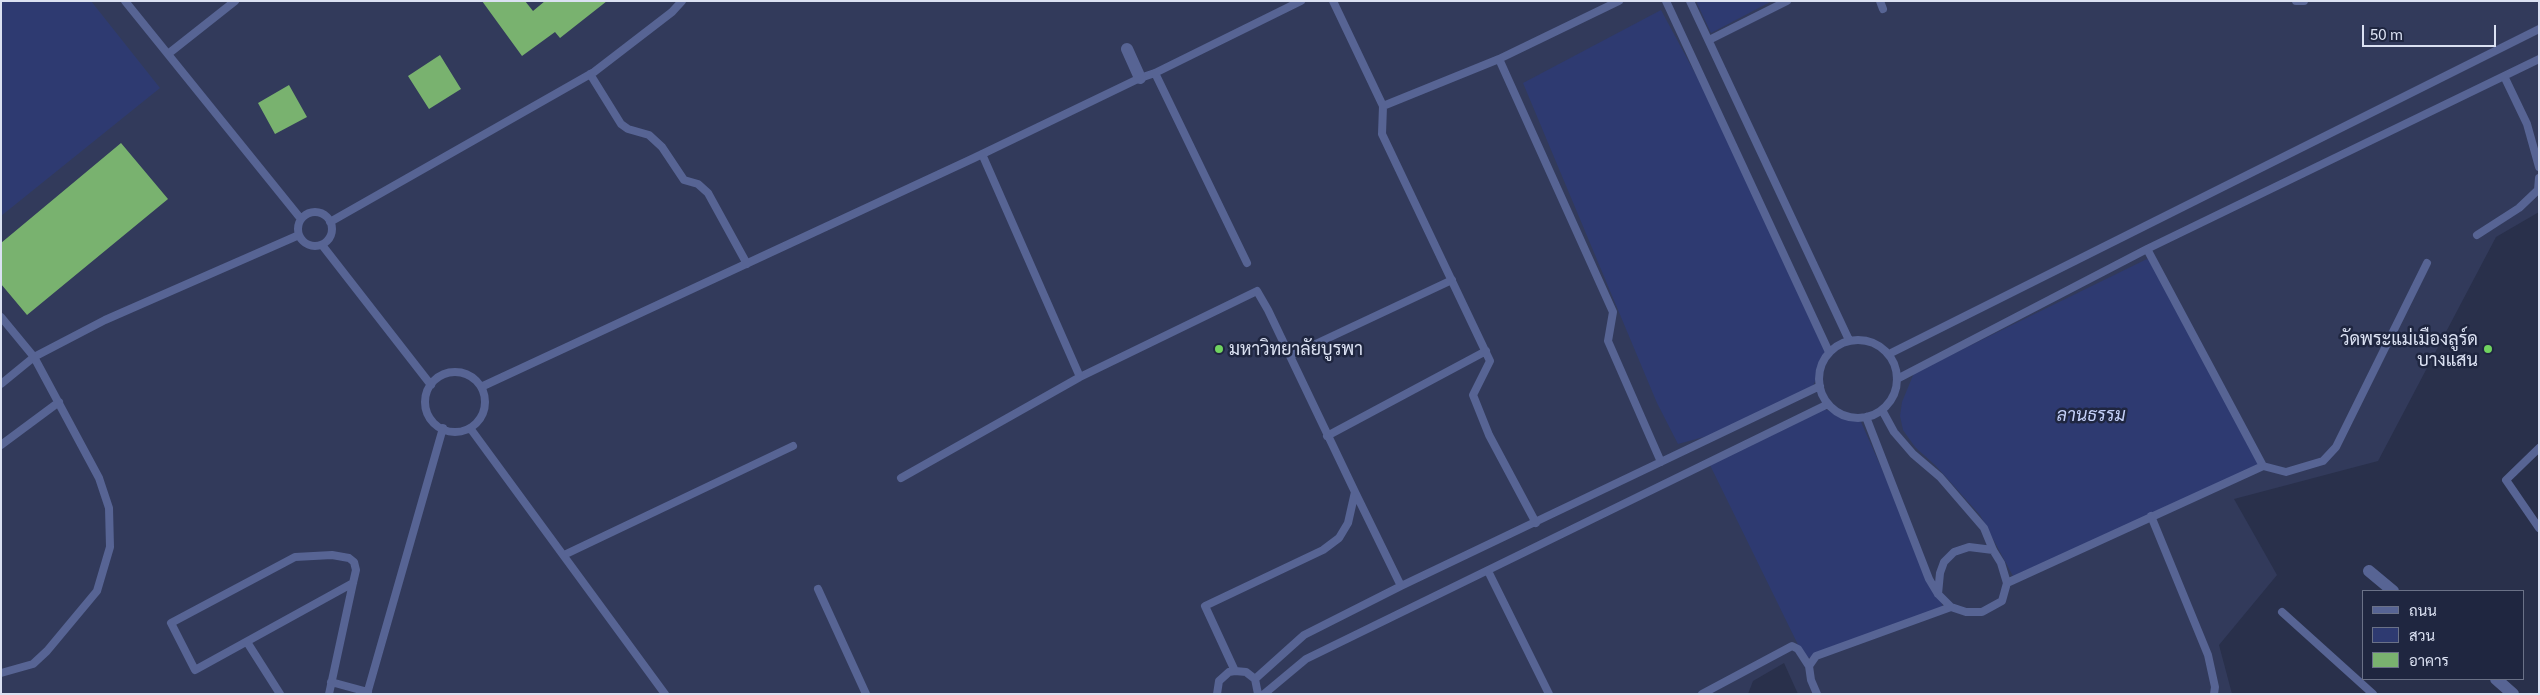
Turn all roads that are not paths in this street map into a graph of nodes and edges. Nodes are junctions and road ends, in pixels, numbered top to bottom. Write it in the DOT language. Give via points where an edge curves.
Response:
graph roads {
  1 [pos="125,1"];
  2 [pos="235,1"];
  3 [pos="682,1"];
  4 [pos="1301,1"];
  5 [pos="1333,1"];
  6 [pos="1618,1"];
  7 [pos="1666,1"];
  8 [pos="1690,1"];
  9 [pos="1787,1"];
  10 [pos="2296,1"];
  11 [pos="2304,1"];
  12 [pos="2539,29"];
  13 [pos="1709,40"];
  14 [pos="1127,49"];
  15 [pos="168,54"];
  16 [pos="1499,59"];
  17 [pos="2539,59"];
  18 [pos="1155,73"];
  19 [pos="590,74"];
  20 [pos="2504,76"];
  21 [pos="1140,78"];
  22 [pos="1383,106"];
  23 [pos="982,154"];
  24 [pos="2539,167"];
  25 [pos="2539,178"];
  26 [pos="302,219"];
  27 [pos="330,222"];
  28 [pos="299,235"];
  29 [pos="2476,235"];
  30 [pos="322,245"];
  31 [pos="2147,249"];
  32 [pos="1247,263"];
  33 [pos="2428,263"];
  34 [pos="747,264"];
  35 [pos="1452,280"];
  36 [pos="1,317"];
  37 [pos="1849,340"];
  38 [pos="1486,351"];
  39 [pos="1829,352"];
  40 [pos="1889,354"];
  41 [pos="1290,356"];
  42 [pos="34,357"];
  43 [pos="1080,377"];
  44 [pos="1897,379"];
  45 [pos="1,384"];
  46 [pos="431,385"];
  47 [pos="1820,386"];
  48 [pos="481,387"];
  49 [pos="59,402"];
  50 [pos="1828,404"];
  51 [pos="1882,410"];
  52 [pos="1866,417"];
  53 [pos="442,428"];
  54 [pos="470,428"];
  55 [pos="1327,436"];
  56 [pos="1,445"];
  57 [pos="793,446"];
  58 [pos="2539,448"];
  59 [pos="1661,462"];
  60 [pos="2263,466"];
  61 [pos="901,478"];
  62 [pos="1355,492"];
  63 [pos="2151,516"];
  64 [pos="1536,523"];
  65 [pos="2539,528"];
  66 [pos="1992,550"];
  67 [pos="564,555"];
  68 [pos="1488,571"];
  69 [pos="2369,571"];
  70 [pos="353,583"];
  71 [pos="2007,583"];
  72 [pos="1401,586"];
  73 [pos="818,589"];
  74 [pos="2392,590"];
  75 [pos="1938,594"];
  76 [pos="1951,607"];
  77 [pos="2282,612"];
  78 [pos="247,642"];
  79 [pos="1809,666"];
  80 [pos="1235,671"];
  81 [pos="1,673"];
  82 [pos="1255,679"];
  83 [pos="2497,680"];
  84 [pos="331,682"];
  85 [pos="368,693"];
  86 [pos="280,694"];
  87 [pos="329,694"];
  88 [pos="665,694"];
  89 [pos="866,694"];
  90 [pos="1217,694"];
  91 [pos="1258,694"];
  92 [pos="1264,694"];
  93 [pos="1549,694"];
  94 [pos="1702,694"];
  95 [pos="1817,694"];
  96 [pos="2214,694"];
  97 [pos="2374,694"];
  98 [pos="2513,694"];
  1 -- 15 [label="lane"];
  2 -- 15 [label="lane"];
  3 -- 19 [label="lane"];
  4 -- 18 [label="lane"];
  5 -- 22 [label="lane"];
  6 -- 16 [label="lane"];
  7 -- 39 [label="lane"];
  8 -- 13 [label="lane"];
  9 -- 13 [label="lane"];
  10 -- 11 [label="lane"];
  12 -- 40 [label="lane"];
  13 -- 37 [label="lane"];
  14 -- 21 [label="street"];
  15 -- 26 [label="lane"];
  16 -- 22 [label="lane"];
  16 -- 59 [label="lane" via="1613,312 1608,341"];
  17 -- 20 [label="lane"];
  18 -- 21 [label="lane"];
  18 -- 32 [label="lane"];
  19 -- 27 [label="lane"];
  19 -- 34 [label="lane" via="621,124 650,134 684,180 698,184 708,194"];
  20 -- 24 [label="lane" via="2527,124"];
  20 -- 31 [label="lane"];
  21 -- 23 [label="lane"];
  22 -- 35 [label="lane" via="1382,134"];
  23 -- 34 [label="lane"];
  23 -- 43 [label="lane"];
  25 -- 29 [label="lane" via="2538,190 2519,208"];
  26 -- 27 [label="lane" via="317,213 323,214"];
  26 -- 28 [label="lane"];
  27 -- 30 [label="lane" via="331,236"];
  28 -- 30 [label="lane" via="307,244"];
  28 -- 42 [label="lane" via="105,320"];
  30 -- 46 [label="lane"];
  31 -- 44 [label="lane"];
  31 -- 60 [label="lane"];
  33 -- 60 [label="lane" via="2336,448 2322,461 2306,468 2286,472"];
  34 -- 48 [label="lane"];
  35 -- 38 [label="lane"];
  35 -- 41 [label="lane"];
  36 -- 42 [label="lane"];
  37 -- 39 [label="lane"];
  37 -- 40 [label="lane" via="1871,341"];
  38 -- 55 [label="lane"];
  38 -- 64 [label="lane" via="1490,361 1473,395 1489,435"];
  39 -- 47 [label="lane" via="1822,363"];
  40 -- 44 [label="lane"];
  41 -- 43 [label="lane" via="1257,291"];
  41 -- 55 [label="lane"];
  42 -- 45 [label="lane"];
  42 -- 49 [label="lane"];
  43 -- 61 [label="lane"];
  44 -- 51 [label="lane" via="1896,390"];
  46 -- 48 [label="lane" via="445,374 454,372 466,374"];
  46 -- 53 [label="lane" via="426,394 426,408 430,418"];
  47 -- 50 [label="lane"];
  47 -- 59 [label="lane"];
  48 -- 54 [label="lane" via="485,404 482,414"];
  49 -- 56 [label="lane"];
  49 -- 81 [label="lane" via="100,478 109,508 110,547 97,591 47,651 33,664"];
  50 -- 52 [label="lane" via="1844,415"];
  50 -- 68 [label="lane"];
  51 -- 52 [label="lane"];
  51 -- 66 [label="lane" via="1894,432 1913,454 1940,477 1984,528"];
  52 -- 75 [label="lane" via="1904,519"];
  53 -- 54 [label="lane" via="459,432"];
  53 -- 85 [label="lane"];
  54 -- 67 [label="lane"];
  55 -- 62 [label="lane"];
  57 -- 67 [label="lane"];
  58 -- 65 [label="lane" via="2506,480"];
  59 -- 64 [label="lane"];
  60 -- 63 [label="lane"];
  62 -- 72 [label="lane"];
  62 -- 80 [label="lane" via="1348,523 1339,538 1323,550 1205,606"];
  63 -- 71 [label="lane"];
  63 -- 96 [label="lane" via="2208,655"];
  64 -- 72 [label="lane"];
  66 -- 71 [label="lane" via="2001,562"];
  66 -- 75 [label="lane" via="1969,547 1954,552 1944,562"];
  67 -- 88 [label="lane"];
  68 -- 92 [label="lane" via="1306,659"];
  68 -- 93 [label="lane"];
  69 -- 74 [label="street"];
  70 -- 78 [label="lane"];
  70 -- 78 [label="lane" via="356,570 349,558 332,555 295,557 171,623 195,670"];
  70 -- 84 [label="lane"];
  71 -- 76 [label="lane" via="2002,600 1982,612 1966,612"];
  72 -- 82 [label="lane" via="1304,635"];
  73 -- 89 [label="lane"];
  75 -- 76 [label="lane"];
  76 -- 79 [label="lane" via="1816,656"];
  77 -- 97 [label="lane"];
  78 -- 86 [label="lane"];
  79 -- 94 [label="lane" via="1798,649 1792,646"];
  79 -- 95 [label="lane"];
  80 -- 82 [label="lane" via="1246,672"];
  80 -- 90 [label="lane" via="1220,681"];
  82 -- 91 [label="lane"];
  83 -- 98 [label="street"];
  84 -- 85 [label="lane"];
  84 -- 87 [label="lane"];
}
